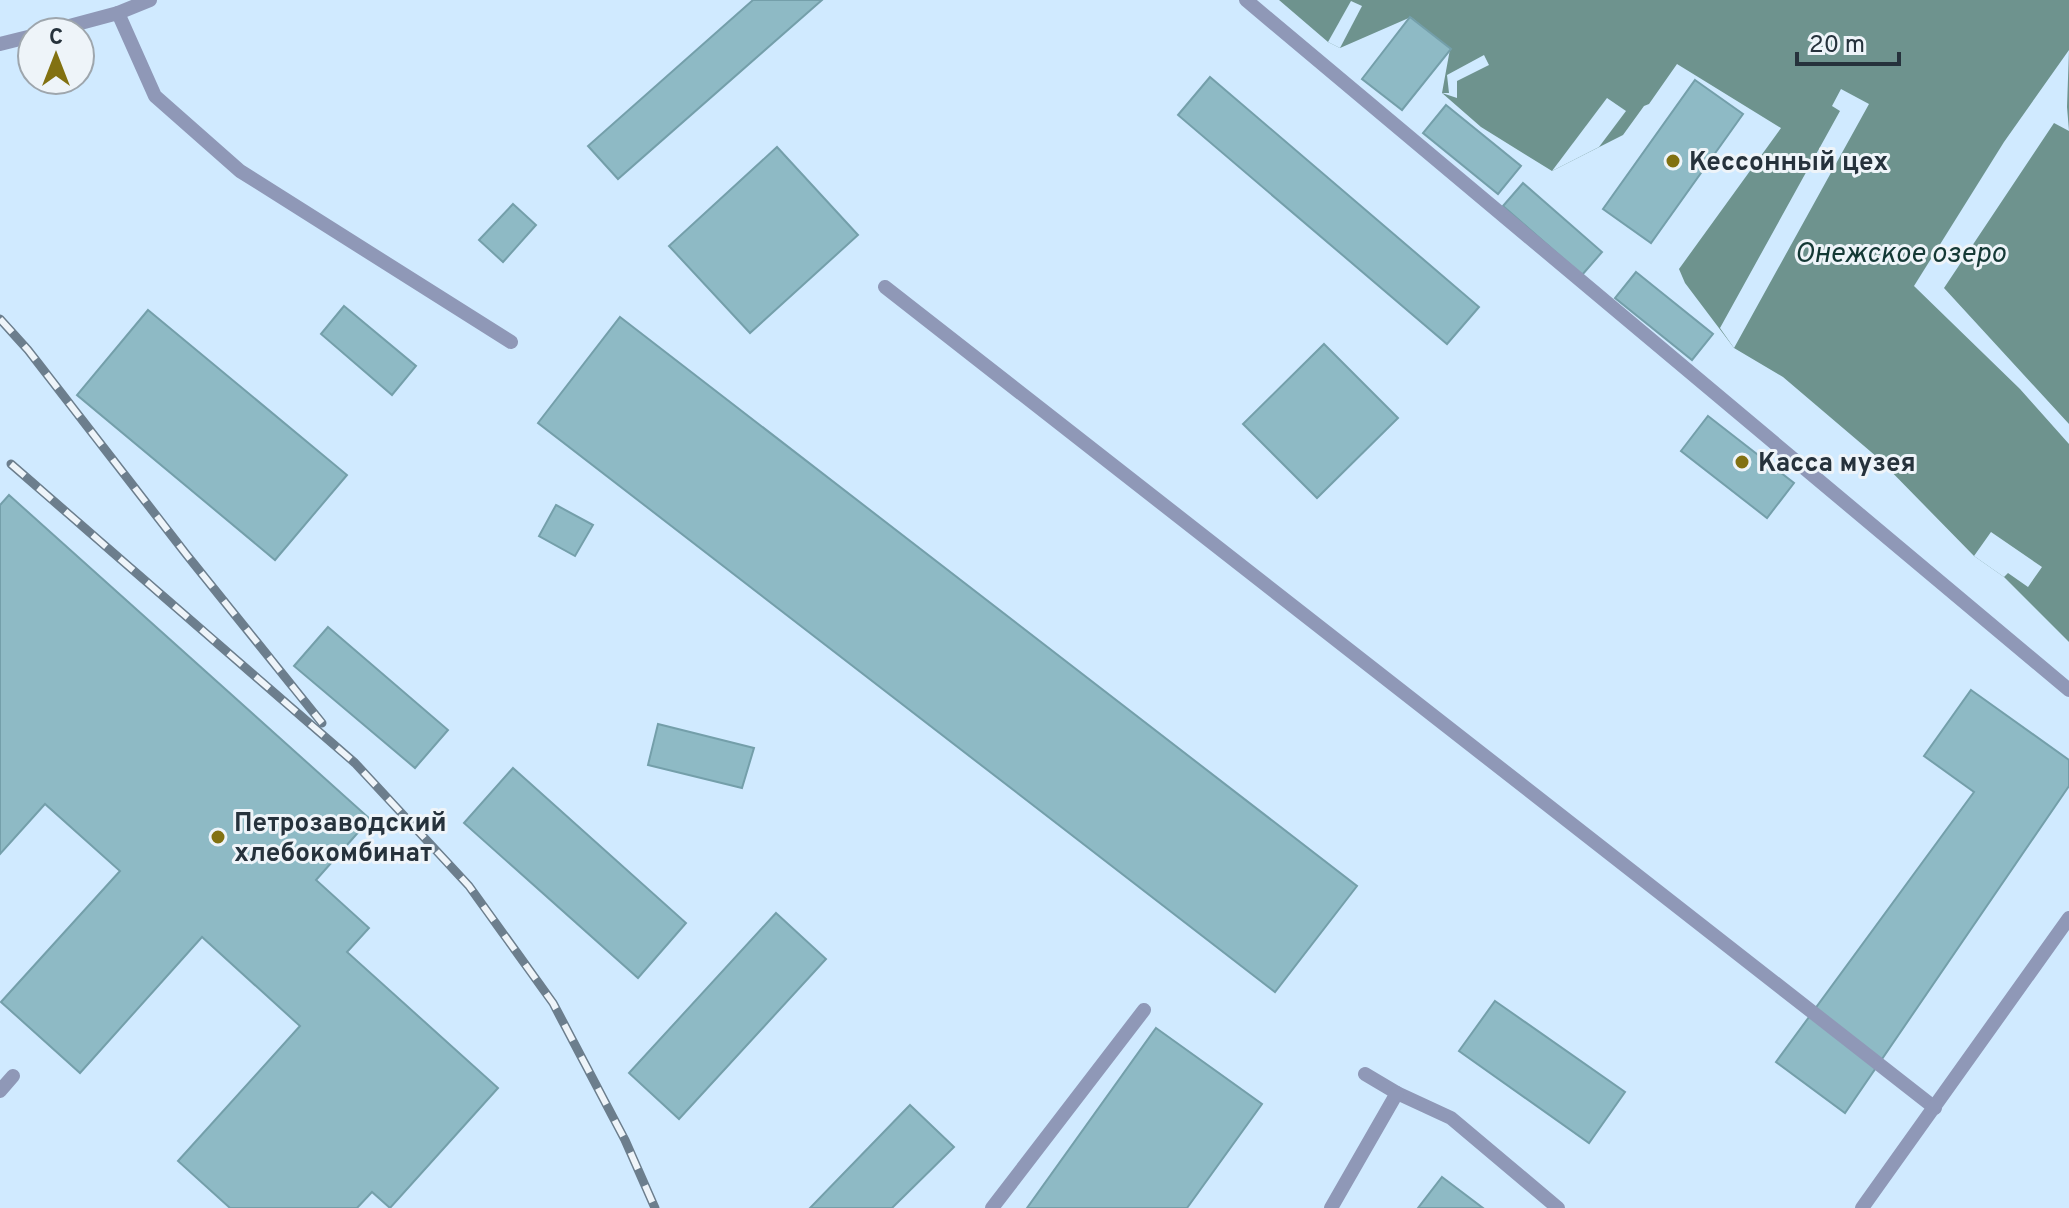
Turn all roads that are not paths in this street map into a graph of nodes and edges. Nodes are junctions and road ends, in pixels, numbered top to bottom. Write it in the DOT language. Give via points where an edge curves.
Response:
graph roads {
  1 [pos="150,0"];
  2 [pos="1246,0"];
  3 [pos="118,13"];
  4 [pos="96,19"];
  5 [pos="885,287"];
  6 [pos="511,342"];
  7 [pos="2069,690"];
  8 [pos="2069,918"];
  9 [pos="1144,1010"];
  10 [pos="1365,1074"];
  11 [pos="13,1076"];
  12 [pos="0,1091"];
  13 [pos="1397,1093"];
  14 [pos="1935,1108"];
  15 [pos="992,1208"];
  16 [pos="1331,1208"];
  17 [pos="1558,1208"];
  18 [pos="1862,1208"];
  1 -- 3 [label="lane"];
  2 -- 7 [label="lane"];
  3 -- 4 [label="lane"];
  3 -- 6 [label="lane" via="155,96 240,171"];
  5 -- 14 [label="lane"];
  8 -- 14 [label="lane"];
  9 -- 15 [label="lane"];
  10 -- 13 [label="lane"];
  11 -- 12 [label="lane"];
  13 -- 16 [label="lane"];
  13 -- 17 [label="lane" via="1451,1118"];
  14 -- 18 [label="lane"];
}
